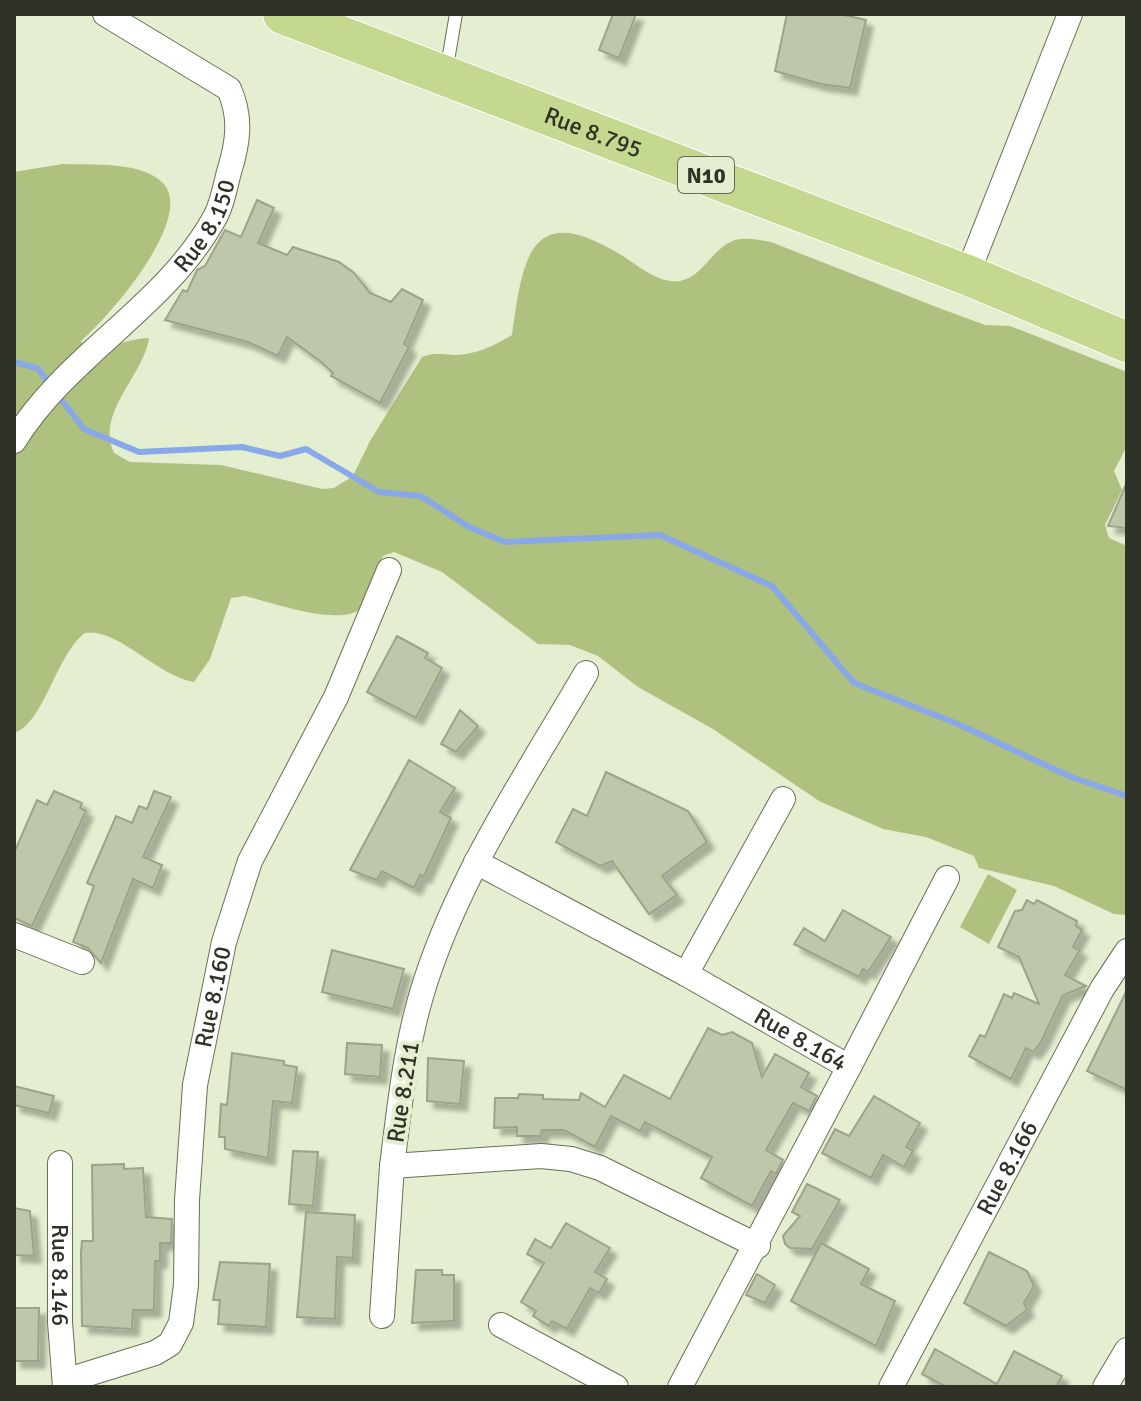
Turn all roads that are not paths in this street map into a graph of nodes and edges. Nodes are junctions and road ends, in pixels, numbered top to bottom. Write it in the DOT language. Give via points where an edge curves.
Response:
graph roads {
  1 [pos="105,14"];
  2 [pos="283,14"];
  3 [pos="456,14"];
  4 [pos="1070,14"];
  5 [pos="446,76"];
  6 [pos="967,275"];
  7 [pos="1127,342"];
  8 [pos="14,441"];
  9 [pos="389,570"];
  10 [pos="586,673"];
  11 [pos="783,799"];
  12 [pos="476,862"];
  13 [pos="947,878"];
  14 [pos="14,935"];
  15 [pos="1127,951"];
  16 [pos="82,962"];
  17 [pos="686,974"];
  18 [pos="849,1067"];
  19 [pos="60,1163"];
  20 [pos="392,1166"];
  21 [pos="758,1246"];
  22 [pos="382,1316"];
  23 [pos="501,1325"];
  24 [pos="1127,1350"];
  25 [pos="65,1384"];
  26 [pos="616,1387"];
  27 [pos="680,1387"];
  28 [pos="891,1387"];
  29 [pos="1105,1387"];
  1 -- 8 [label="street, Rue 8.150" via="229,89 237,106 238,141 215,218 169,278 33,410"];
  2 -- 5 [label="highway, Rue 8.795 / N10" via="348,30"];
  3 -- 5 [label="lane"];
  4 -- 6 [label="street"];
  5 -- 6 [label="highway, Rue 8.795 / N10"];
  6 -- 7 [label="highway, Rue 8.795 / N10"];
  9 -- 25 [label="street, Rue 8.160" via="336,697 250,861 224,942 195,1085 181,1323 170,1344 155,1353"];
  10 -- 12 [label="street, Rue 8.211"];
  11 -- 17 [label="street"];
  12 -- 17 [label="street, Rue 8.164"];
  12 -- 20 [label="street, Rue 8.211" via="425,982 406,1053"];
  13 -- 18 [label="street"];
  14 -- 16 [label="street"];
  15 -- 28 [label="street, Rue 8.166"];
  17 -- 18 [label="street, Rue 8.164"];
  18 -- 21 [label="street, Rue 8.164"];
  19 -- 25 [label="street, Rue 8.146"];
  20 -- 21 [label="street, Rue 8.211" via="541,1156 571,1159 600,1168"];
  20 -- 22 [label="street"];
  21 -- 27 [label="street, Rue 8.164"];
  23 -- 26 [label="street"];
  24 -- 29 [label="street"];
}
